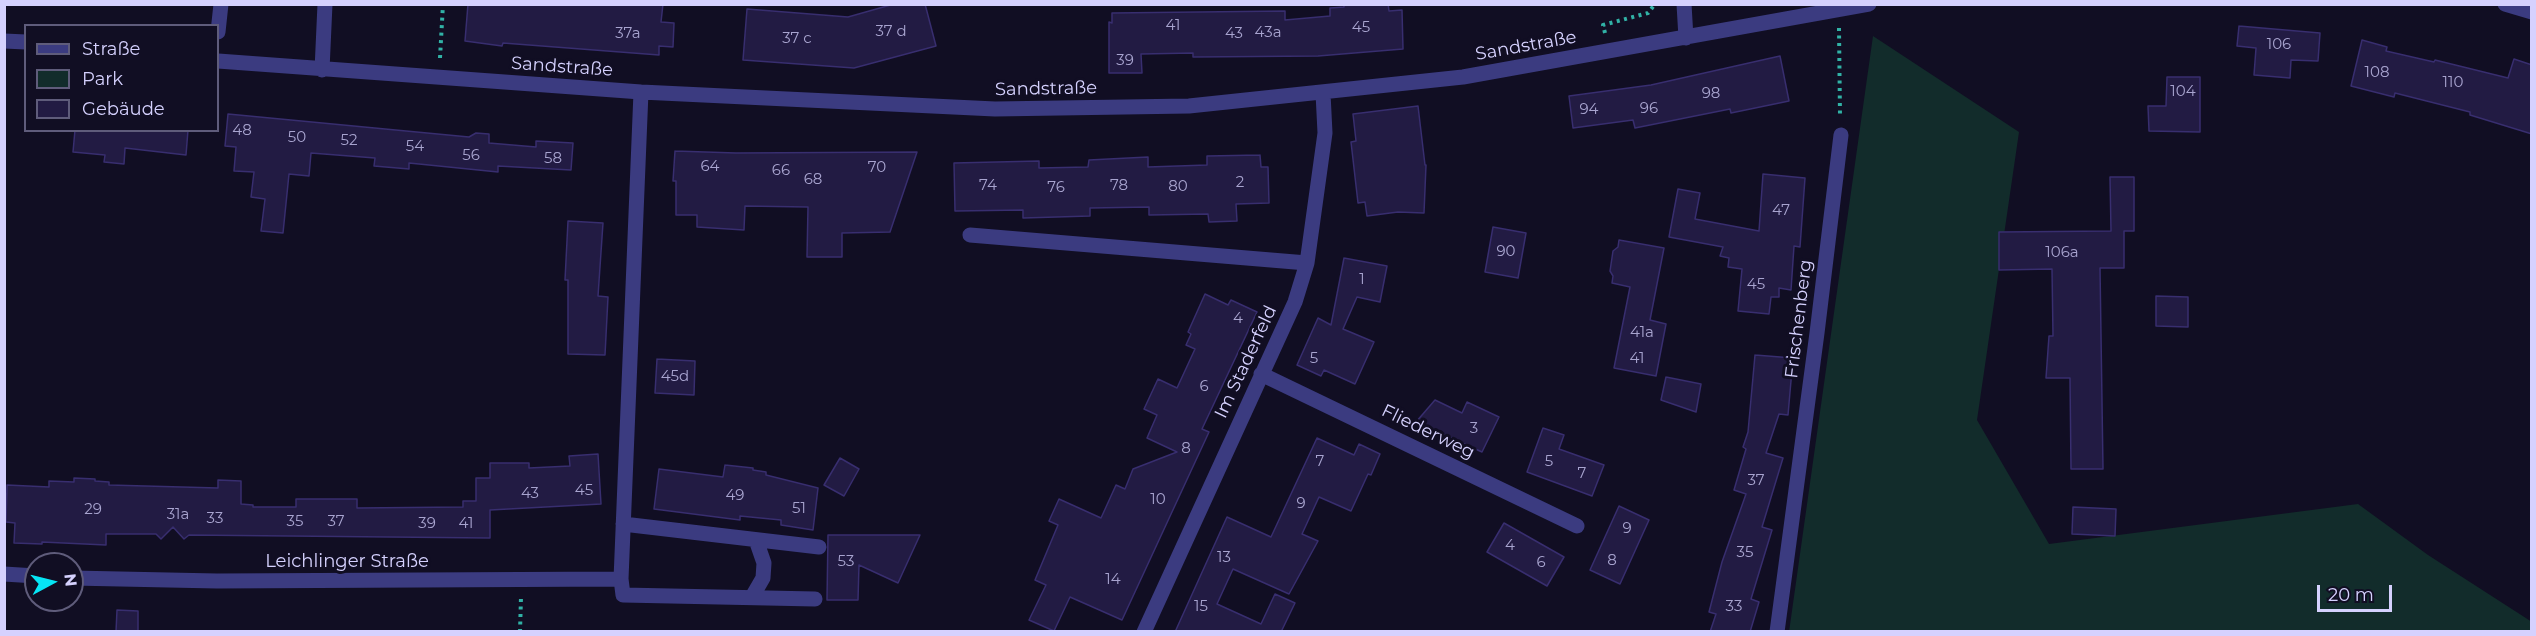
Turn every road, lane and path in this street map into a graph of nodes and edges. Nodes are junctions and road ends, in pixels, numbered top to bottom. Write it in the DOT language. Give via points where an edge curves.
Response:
graph roads {
  1 [pos="221,4"];
  2 [pos="325,4"];
  3 [pos="443,4"];
  4 [pos="1655,4"];
  5 [pos="1684,4"];
  6 [pos="1869,4"];
  7 [pos="2505,4"];
  8 [pos="1839,9"];
  9 [pos="2532,12"];
  10 [pos="219,24"];
  11 [pos="1686,38"];
  12 [pos="4,40"];
  13 [pos="24,42"];
  14 [pos="1608,52"];
  15 [pos="219,61"];
  16 [pos="322,70"];
  17 [pos="439,78"];
  18 [pos="641,92"];
  19 [pos="1323,93"];
  20 [pos="1841,135"];
  21 [pos="970,235"];
  22 [pos="1307,264"];
  23 [pos="1261,374"];
  24 [pos="623,524"];
  25 [pos="1577,526"];
  26 [pos="756,540"];
  27 [pos="819,547"];
  28 [pos="4,574"];
  29 [pos="24,575"];
  30 [pos="84,578"];
  31 [pos="621,579"];
  32 [pos="521,581"];
  33 [pos="752,597"];
  34 [pos="815,599"];
  35 [pos="520,632"];
  36 [pos="1144,632"];
  37 [pos="1777,632"];
  1 -- 10 [label="street"];
  2 -- 16 [label="street"];
  3 -- 17 [label="path"];
  4 -- 14 [label="path" via="1648,13 1603,25"];
  5 -- 11 [label="street"];
  6 -- 8 [label="street, Sandstraße"];
  7 -- 9 [label="street"];
  8 -- 11 [label="street, Sandstraße"];
  8 -- 20 [label="path"];
  11 -- 14 [label="street, Sandstraße"];
  12 -- 13 [label="street"];
  14 -- 19 [label="street, Sandstraße" via="1463,77"];
  15 -- 16 [label="street, Sandstraße"];
  16 -- 17 [label="street, Sandstraße"];
  17 -- 18 [label="street, Sandstraße"];
  18 -- 19 [label="street, Sandstraße" via="995,109 1189,106"];
  18 -- 24 [label="street"];
  19 -- 22 [label="street, Im Staderfeld" via="1324,132"];
  20 -- 37 [label="street, Frischenberg"];
  21 -- 22 [label="street"];
  22 -- 23 [label="street, Im Staderfeld" via="1295,302"];
  23 -- 25 [label="street, Fliederweg"];
  23 -- 36 [label="street, Im Staderfeld"];
  24 -- 26 [label="street"];
  24 -- 31 [label="street"];
  26 -- 27 [label="street"];
  26 -- 33 [label="street" via="764,571"];
  28 -- 29 [label="street"];
  30 -- 32 [label="street, Leichlinger Straße"];
  31 -- 32 [label="street, Leichlinger Straße"];
  31 -- 33 [label="street" via="623,595"];
  32 -- 35 [label="path"];
  33 -- 34 [label="street"];
}
